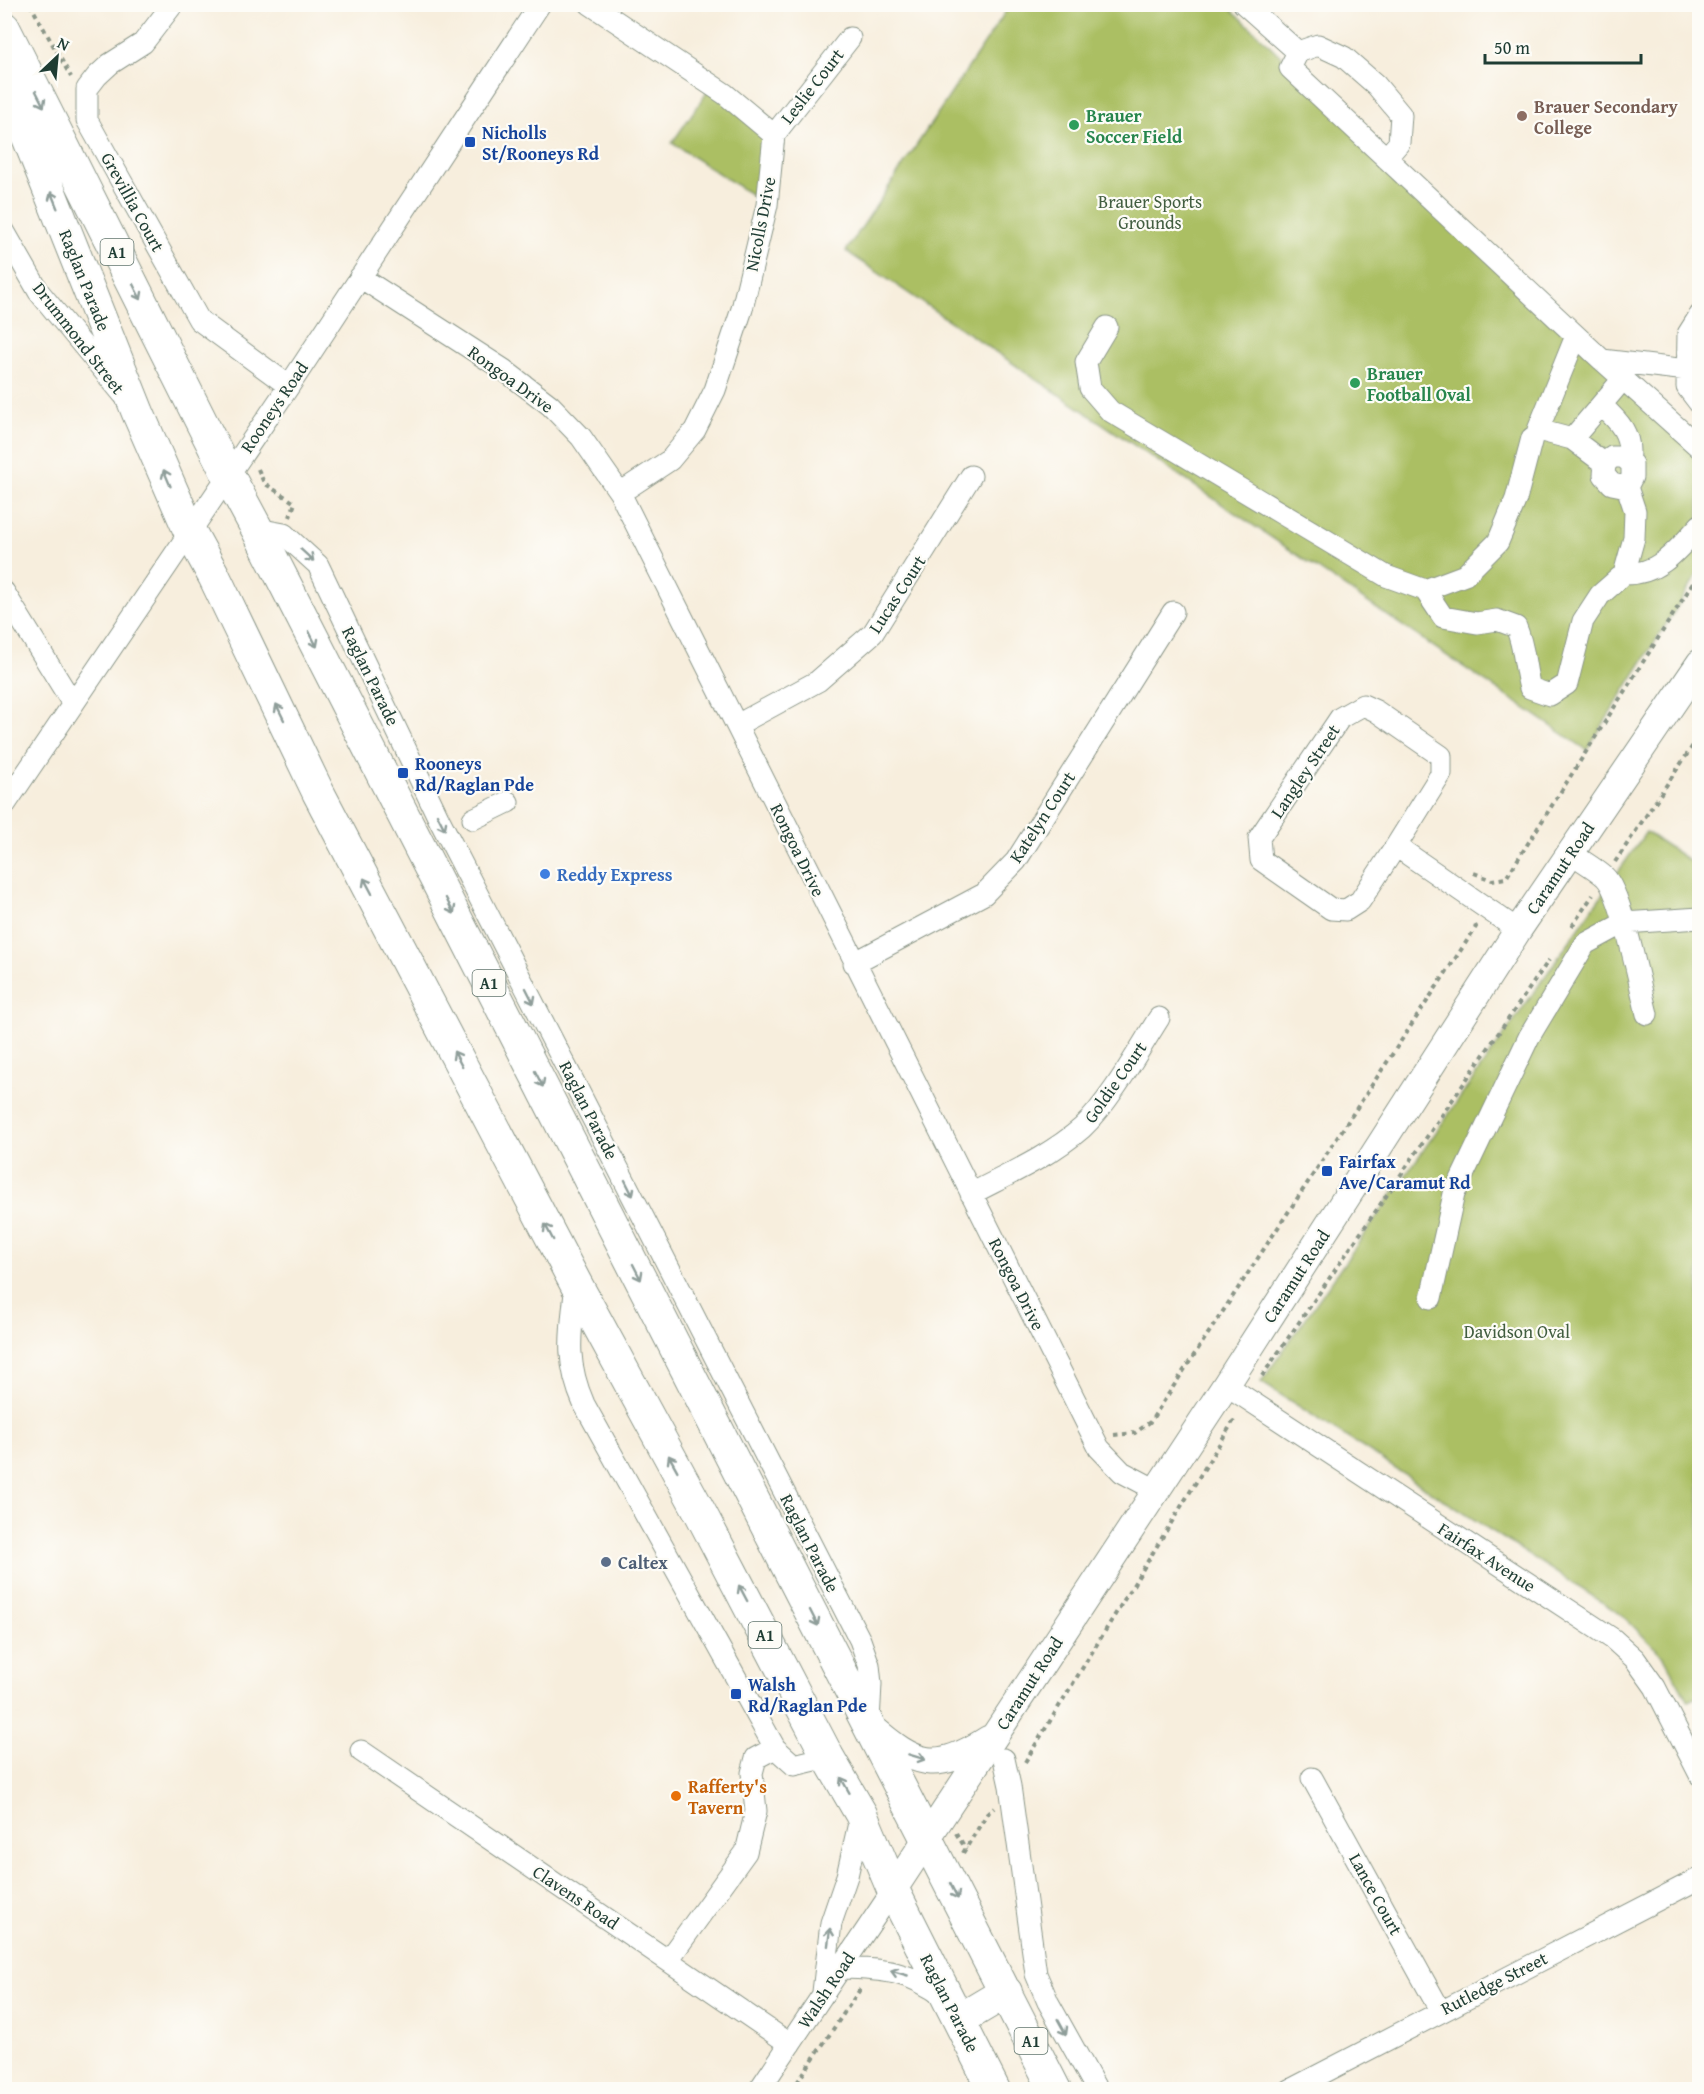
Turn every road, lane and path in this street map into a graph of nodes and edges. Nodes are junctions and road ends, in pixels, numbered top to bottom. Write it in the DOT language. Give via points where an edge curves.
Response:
graph roads {
  1 [pos="30,4"];
  2 [pos="173,4"];
  3 [pos="540,4"];
  4 [pos="590,4"];
  5 [pos="1244,4"];
  6 [pos="4,28"];
  7 [pos="850,38"];
  8 [pos="1298,52"];
  9 [pos="4,77"];
  10 [pos="87,89"];
  11 [pos="774,135"];
  12 [pos="1386,158"];
  13 [pos="4,231"];
  14 [pos="360,277"];
  15 [pos="1700,315"];
  16 [pos="1107,327"];
  17 [pos="1576,336"];
  18 [pos="1602,360"];
  19 [pos="1687,370"];
  20 [pos="1623,380"];
  21 [pos="289,386"];
  22 [pos="1700,404"];
  23 [pos="1601,405"];
  24 [pos="138,413"];
  25 [pos="1538,428"];
  26 [pos="1572,440"];
  27 [pos="248,446"];
  28 [pos="1700,448"];
  29 [pos="1628,461"];
  30 [pos="1605,464"];
  31 [pos="228,475"];
  32 [pos="971,476"];
  33 [pos="1627,487"];
  34 [pos="620,493"];
  35 [pos="1700,525"];
  36 [pos="271,531"];
  37 [pos="190,532"];
  38 [pos="1700,572"];
  39 [pos="1624,574"];
  40 [pos="1425,590"];
  41 [pos="4,592"];
  42 [pos="1173,612"];
  43 [pos="1700,663"];
  44 [pos="73,704"];
  45 [pos="737,725"];
  46 [pos="1700,735"];
  47 [pos="508,802"];
  48 [pos="4,806"];
  49 [pos="473,819"];
  50 [pos="1396,846"];
  51 [pos="1571,853"];
  52 [pos="1605,877"];
  53 [pos="1462,892"];
  54 [pos="1700,918"];
  55 [pos="1624,923"];
  56 [pos="1571,928"];
  57 [pos="1518,930"];
  58 [pos="1550,958"];
  59 [pos="854,963"];
  60 [pos="1647,1014"];
  61 [pos="1159,1018"];
  62 [pos="971,1194"];
  63 [pos="576,1284"];
  64 [pos="1431,1298"];
  65 [pos="1236,1392"];
  66 [pos="1110,1434"];
  67 [pos="1156,1490"];
  68 [pos="869,1725"];
  69 [pos="1000,1747"];
  70 [pos="775,1748"];
  71 [pos="361,1751"];
  72 [pos="828,1757"];
  73 [pos="1700,1775"];
  74 [pos="1312,1778"];
  75 [pos="1010,1786"];
  76 [pos="861,1814"];
  77 [pos="928,1839"];
  78 [pos="1700,1878"];
  79 [pos="893,1890"];
  80 [pos="668,1960"];
  81 [pos="841,1968"];
  82 [pos="1036,1974"];
  83 [pos="1006,1992"];
  84 [pos="822,1995"];
  85 [pos="1440,2010"];
  86 [pos="954,2011"];
  87 [pos="790,2044"];
  88 [pos="993,2089"];
  89 [pos="759,2090"];
  90 [pos="1055,2090"];
  91 [pos="1096,2090"];
  92 [pos="1290,2090"];
  1 -- 10 [label="path" via="76,86"];
  2 -- 10 [label="street" via="143,43 110,64"];
  3 -- 14 [label="street, Rooneys Road"];
  4 -- 11 [label="street" via="725,94"];
  5 -- 8 [label="street"];
  6 -- 31 [label="highway, Raglan Parade / A1, one-way"];
  7 -- 11 [label="street, Leslie Court"];
  8 -- 12 [label="street" via="1290,69"];
  8 -- 12 [label="street" via="1318,45 1344,57 1376,85 1401,115 1400,143"];
  24 -- 9 [label="highway, Raglan Parade / A1, one-way"];
  10 -- 21 [label="street, Grevillia Court" via="87,120 200,320"];
  11 -- 34 [label="street, Nicolls Drive" via="767,205 742,309 715,390 695,430 670,460"];
  12 -- 17 [label="street"];
  13 -- 24 [label="street, Drummond Street" via="39,292"];
  14 -- 21 [label="street, Rooneys Road"];
  14 -- 34 [label="street, Rongoa Drive" via="504,370 550,405 581,437"];
  15 -- 19 [label="street" via="1688,334"];
  16 -- 40 [label="street" via="1086,362 1090,388 1110,411 1386,576"];
  17 -- 18 [label="street"];
  17 -- 25 [label="street"];
  18 -- 19 [label="street"];
  18 -- 20 [label="street"];
  19 -- 22 [label="street" via="1686,387"];
  20 -- 23 [label="street"];
  20 -- 28 [label="street"];
  21 -- 27 [label="street, Rooneys Road"];
  23 -- 26 [label="street"];
  23 -- 29 [label="street" via="1625,429"];
  37 -- 24 [label="highway, Raglan Parade / A1, one-way"];
  25 -- 26 [label="street"];
  25 -- 40 [label="street" via="1498,543 1465,575"];
  26 -- 30 [label="street"];
  27 -- 31 [label="street, Rooneys Road"];
  27 -- 36 [label="path" via="264,483 295,502"];
  29 -- 30 [label="street" via="1612,457"];
  29 -- 33 [label="street" via="1632,464 1632,477"];
  30 -- 33 [label="street" via="1604,475 1612,484"];
  31 -- 36 [label="highway, Raglan Parade / A1"];
  31 -- 37 [label="street, Rooneys Road"];
  32 -- 45 [label="street, Lucas Court" via="873,633 818,681"];
  33 -- 39 [label="street" via="1635,511 1634,537"];
  34 -- 45 [label="street, Rongoa Drive"];
  35 -- 39 [label="street" via="1670,558 1638,574"];
  36 -- 68 [label="highway, Raglan Parade / A1, one-way"];
  37 -- 44 [label="street, Rooneys Road"];
  63 -- 37 [label="highway, Raglan Parade / A1, one-way" via="318,792"];
  38 -- 53 [label="path" via="1506,878 1492,880 1474,873"];
  39 -- 40 [label="street" via="1600,595 1583,621 1567,684 1550,695 1530,688 1523,644 1516,627 1497,620 1477,623 1443,618"];
  41 -- 44 [label="street"];
  42 -- 59 [label="street, Katelyn Court" via="1016,861 984,894"];
  43 -- 51 [label="main road, Caramut Road"];
  44 -- 48 [label="street, Rooneys Road"];
  45 -- 59 [label="street, Rongoa Drive"];
  46 -- 52 [label="path"];
  47 -- 49 [label="street"];
  50 -- 50 [label="street, Langley Street" via="1441,774 1441,756 1363,705 1340,718 1259,838 1261,860 1331,909 1346,910 1359,901"];
  50 -- 53 [label="street"];
  51 -- 52 [label="street"];
  51 -- 57 [label="main road, Caramut Road"];
  52 -- 55 [label="street"];
  52 -- 56 [label="path"];
  53 -- 57 [label="street"];
  53 -- 66 [label="path" via="1457,900 1471,912 1476,927 1381,1074 1150,1422 1134,1432"];
  54 -- 55 [label="street"];
  55 -- 60 [label="street"];
  55 -- 64 [label="street" via="1585,944 1529,1037 1454,1194"];
  57 -- 65 [label="main road, Caramut Road"];
  58 -- 65 [label="path"];
  59 -- 62 [label="street, Rongoa Drive"];
  61 -- 62 [label="street, Goldie Court" via="1083,1127 1052,1150"];
  62 -- 67 [label="street, Rongoa Drive" via="1099,1448 1122,1472"];
  63 -- 70 [label="street" via="569,1352 575,1384"];
  72 -- 63 [label="highway, Raglan Parade / A1, one-way"];
  65 -- 67 [label="main road, Caramut Road"];
  65 -- 73 [label="street, Fairfax Avenue" via="1613,1639 1635,1659 1655,1687"];
  65 -- 75 [label="path"];
  67 -- 69 [label="main road, Caramut Road"];
  68 -- 69 [label="main road, one-way" via="903,1753 937,1761"];
  68 -- 77 [label="highway, Raglan Parade / A1"];
  69 -- 75 [label="street"];
  69 -- 77 [label="main road, Caramut Road"];
  70 -- 72 [label="street" via="794,1765"];
  70 -- 80 [label="street" via="756,1758 752,1773 756,1810 746,1852"];
  71 -- 80 [label="street, Clavens Road"];
  76 -- 72 [label="highway, Raglan Parade / A1, one-way"];
  74 -- 85 [label="street, Lance Court"];
  75 -- 82 [label="street"];
  76 -- 79 [label="highway, Raglan Parade / A1"];
  84 -- 76 [label="street, one-way" via="831,1923"];
  77 -- 79 [label="main road, Caramut Road"];
  77 -- 83 [label="highway, Raglan Parade / A1, one-way"];
  78 -- 85 [label="street, Rutledge Street"];
  79 -- 81 [label="street, Walsh Road"];
  79 -- 86 [label="highway, Raglan Parade / A1"];
  80 -- 87 [label="street, Clavens Road"];
  81 -- 84 [label="street, Walsh Road"];
  86 -- 81 [label="street, one-way" via="924,1983 899,1973"];
  82 -- 83 [label="street"];
  82 -- 91 [label="street, one-way"];
  83 -- 86 [label="highway"];
  83 -- 90 [label="highway, Raglan Parade / A1"];
  84 -- 87 [label="street, Walsh Road"];
  85 -- 92 [label="street, Rutledge Street"];
  86 -- 88 [label="highway, Raglan Parade / A1"];
  87 -- 89 [label="street, Walsh Road"];
}
